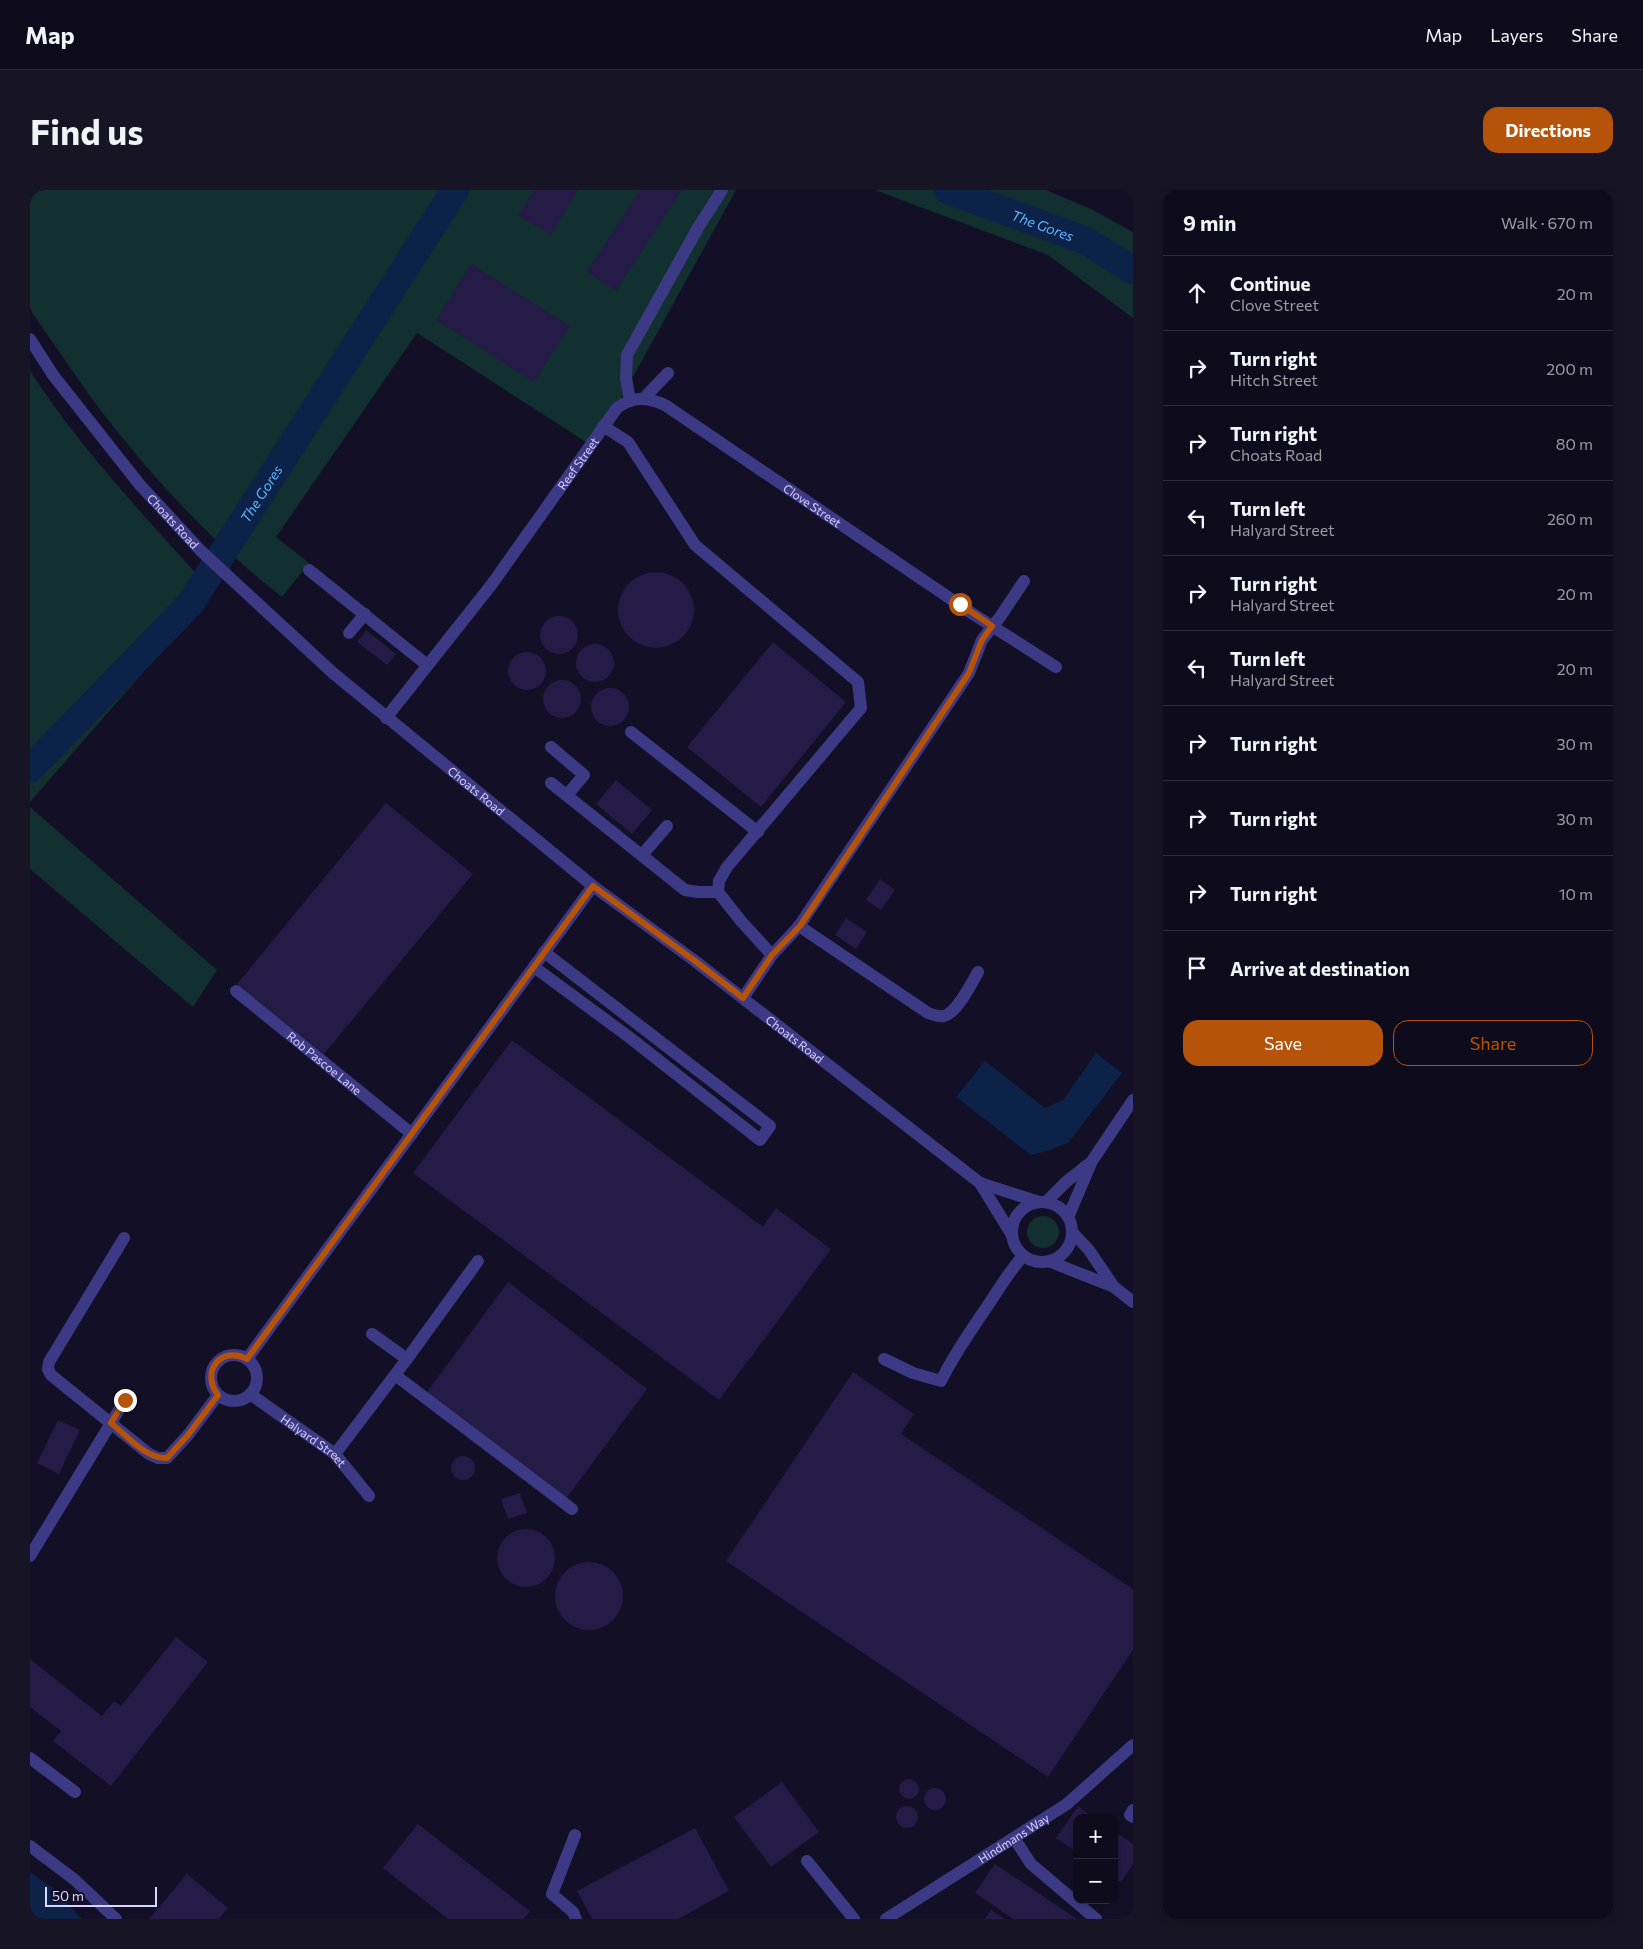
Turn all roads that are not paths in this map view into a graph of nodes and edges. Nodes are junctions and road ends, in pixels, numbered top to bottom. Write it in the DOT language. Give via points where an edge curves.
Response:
graph roads {
  1 [pos="722,190"];
  2 [pos="30,338"];
  3 [pos="668,373"];
  4 [pos="644,398"];
  5 [pos="630,400"];
  6 [pos="603,426"];
  7 [pos="310,570"];
  8 [pos="1024,581"];
  9 [pos="364,614"];
  10 [pos="992,626"];
  11 [pos="349,633"];
  12 [pos="427,666"];
  13 [pos="1056,667"];
  14 [pos="386,718"];
  15 [pos="631,732"];
  16 [pos="551,747"];
  17 [pos="552,783"];
  18 [pos="567,795"];
  19 [pos="667,826"];
  20 [pos="758,832"];
  21 [pos="642,855"];
  22 [pos="593,886"];
  23 [pos="718,892"];
  24 [pos="800,926"];
  25 [pos="544,952"];
  26 [pos="772,955"];
  27 [pos="534,967"];
  28 [pos="978,972"];
  29 [pos="236,991"];
  30 [pos="743,998"];
  31 [pos="1133,1100"];
  32 [pos="412,1134"];
  33 [pos="1092,1161"];
  34 [pos="980,1183"];
  35 [pos="1042,1202"];
  36 [pos="1068,1215"];
  37 [pos="1073,1233"];
  38 [pos="1012,1235"];
  39 [pos="124,1238"];
  40 [pos="1023,1256"];
  41 [pos="478,1261"];
  42 [pos="1051,1262"];
  43 [pos="1114,1287"];
  44 [pos="1133,1302"];
  45 [pos="372,1334"];
  46 [pos="407,1358"];
  47 [pos="247,1359"];
  48 [pos="884,1359"];
  49 [pos="395,1375"];
  50 [pos="250,1394"];
  51 [pos="218,1395"];
  52 [pos="125,1400"];
  53 [pos="111,1423"];
  54 [pos="336,1454"];
  55 [pos="369,1496"];
  56 [pos="572,1508"];
  57 [pos="30,1556"];
  58 [pos="1133,1745"];
  59 [pos="30,1758"];
  60 [pos="75,1792"];
  61 [pos="1133,1810"];
  62 [pos="1133,1817"];
  63 [pos="575,1835"];
  64 [pos="1014,1838"];
  65 [pos="30,1846"];
  66 [pos="807,1861"];
  67 [pos="116,1919"];
  68 [pos="576,1919"];
  69 [pos="854,1919"];
  70 [pos="886,1919"];
  71 [pos="1096,1919"];
  1 -- 5 [label="street" via="627,355 626,378"];
  2 -- 14 [label="street, Choats Road" via="53,375 140,486 233,582"];
  3 -- 4 [label="street"];
  4 -- 5 [label="street, Clove Street"];
  4 -- 10 [label="street, Clove Street" via="665,405"];
  5 -- 6 [label="street, Reef Street" via="617,408"];
  6 -- 12 [label="street, Reef Street" via="492,584"];
  6 -- 20 [label="street" via="628,442 695,545 858,682 861,708"];
  7 -- 9 [label="street"];
  8 -- 10 [label="street"];
  9 -- 11 [label="street"];
  9 -- 12 [label="street"];
  10 -- 13 [label="street, Clove Street"];
  10 -- 24 [label="street" via="982,640 969,673"];
  12 -- 14 [label="street, Reef Street"];
  14 -- 22 [label="street, Choats Road"];
  15 -- 20 [label="street"];
  16 -- 18 [label="street" via="584,774"];
  17 -- 18 [label="street"];
  18 -- 21 [label="street"];
  19 -- 21 [label="street"];
  20 -- 23 [label="street" via="727,866 719,881"];
  21 -- 23 [label="street" via="686,890"];
  22 -- 25 [label="street"];
  22 -- 30 [label="street, Choats Road"];
  23 -- 26 [label="street"];
  24 -- 26 [label="street"];
  24 -- 28 [label="street" via="936,1016 945,1016 955,1009"];
  25 -- 27 [label="street"];
  25 -- 27 [label="street" via="770,1126 760,1140"];
  26 -- 30 [label="street"];
  27 -- 32 [label="street"];
  29 -- 32 [label="street, Rob Pascoe Lane"];
  30 -- 34 [label="street, Choats Road"];
  31 -- 33 [label="street"];
  32 -- 47 [label="street"];
  33 -- 35 [label="street"];
  33 -- 36 [label="street"];
  34 -- 35 [label="street, Choats Road"];
  34 -- 38 [label="street, Choats Road"];
  35 -- 36 [label="street" via="1061,1208"];
  35 -- 38 [label="street" via="1018,1213"];
  36 -- 37 [label="street"];
  37 -- 42 [label="street" via="1067,1251"];
  37 -- 43 [label="street"];
  38 -- 40 [label="street"];
  39 -- 53 [label="street" via="48,1369 51,1375"];
  40 -- 42 [label="street" via="1041,1263"];
  40 -- 48 [label="street" via="1010,1270 959,1347 941,1381 913,1373"];
  41 -- 46 [label="street"];
  42 -- 43 [label="street"];
  43 -- 44 [label="street"];
  45 -- 46 [label="street"];
  46 -- 49 [label="street"];
  47 -- 50 [label="street" via="256,1372 257,1380"];
  47 -- 51 [label="street" via="227,1356 216,1364 211,1383"];
  49 -- 54 [label="street"];
  49 -- 56 [label="street"];
  50 -- 51 [label="street" via="238,1401"];
  50 -- 54 [label="street, Halyard Street"];
  51 -- 53 [label="street" via="167,1458 149,1454"];
  52 -- 53 [label="street"];
  53 -- 57 [label="street"];
  54 -- 55 [label="street, Halyard Street"];
  58 -- 64 [label="street, Hindmans Way" via="1067,1804"];
  59 -- 60 [label="street"];
  61 -- 62 [label="street" via="1130,1815"];
  63 -- 68 [label="street" via="552,1894 573,1912"];
  64 -- 70 [label="street, Hindmans Way"];
  64 -- 71 [label="street" via="1032,1864"];
  65 -- 67 [label="street" via="75,1880"];
  66 -- 69 [label="street"];
}
